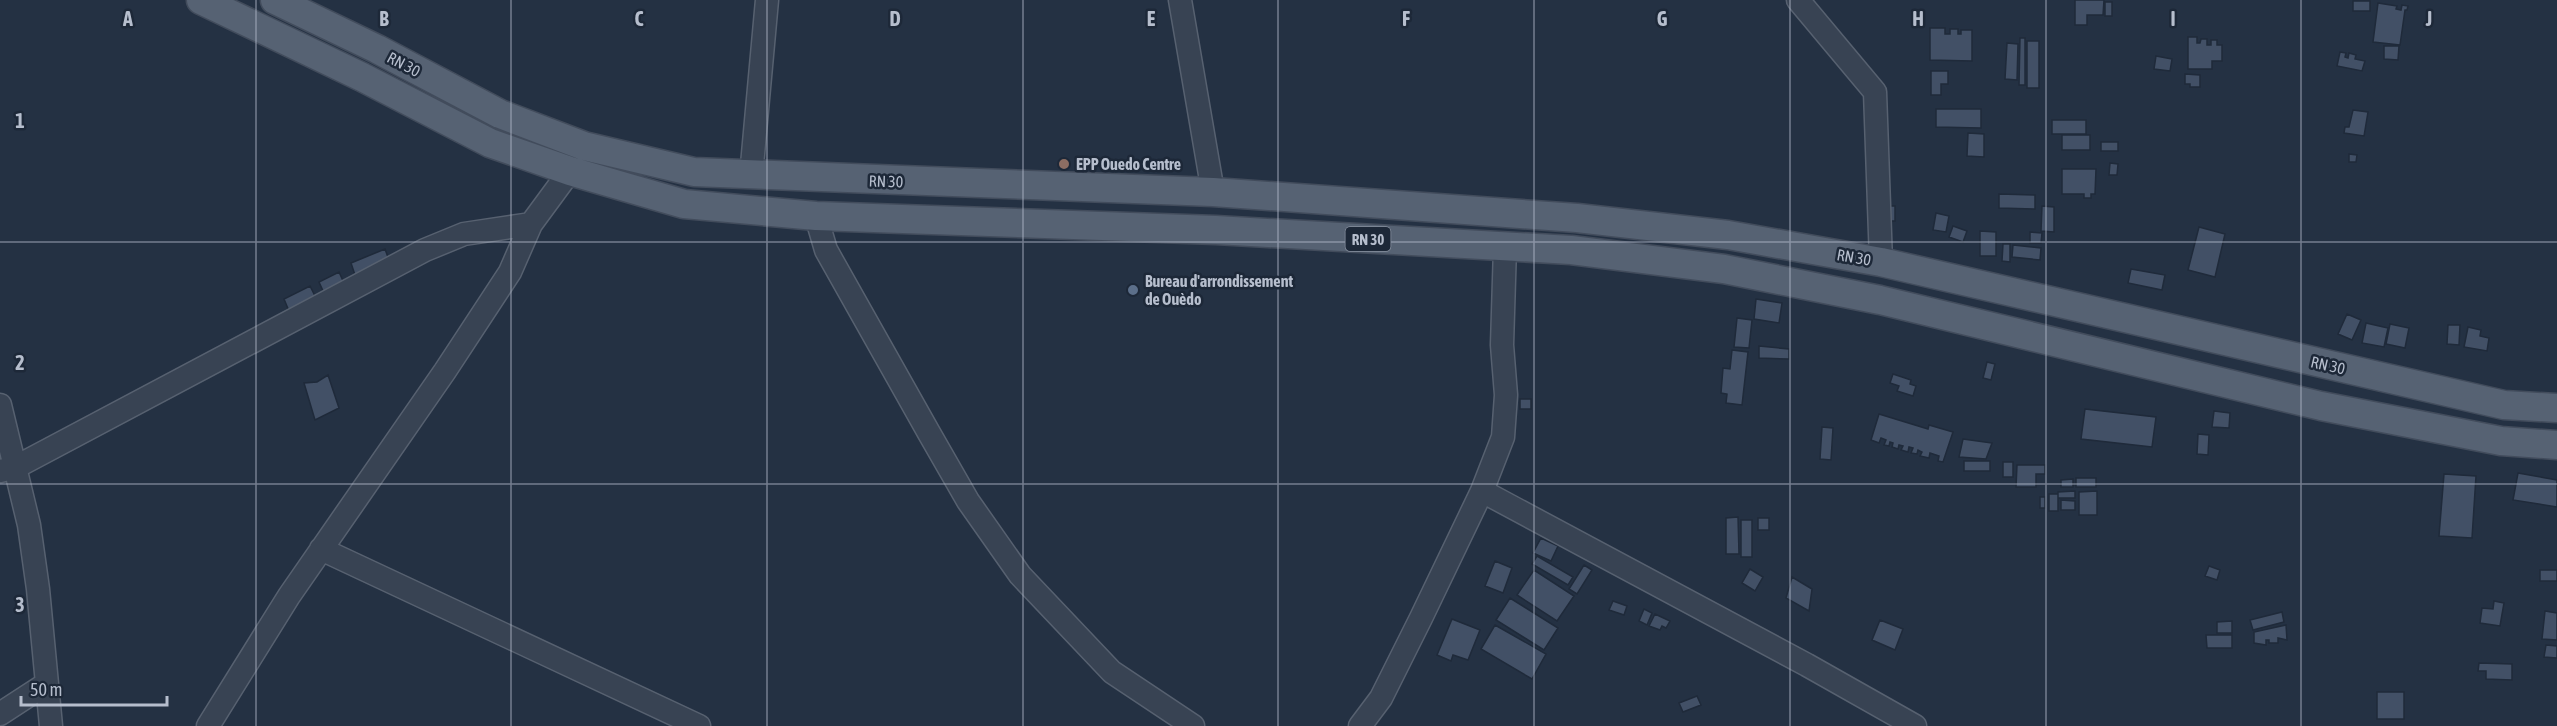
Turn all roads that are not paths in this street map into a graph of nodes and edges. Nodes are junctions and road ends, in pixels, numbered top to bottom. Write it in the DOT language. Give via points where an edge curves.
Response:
graph roads {
  1 [pos="201,0"];
  2 [pos="275,0"];
  3 [pos="767,0"];
  4 [pos="1180,0"];
  5 [pos="1798,0"];
  6 [pos="570,171"];
  7 [pos="751,176"];
  8 [pos="1213,192"];
  9 [pos="816,216"];
  10 [pos="531,224"];
  11 [pos="1505,247"];
  12 [pos="1881,262"];
  13 [pos="0,405"];
  14 [pos="2557,408"];
  15 [pos="2557,445"];
  16 [pos="8,469"];
  17 [pos="1482,491"];
  18 [pos="321,549"];
  19 [pos="45,684"];
  20 [pos="0,714"];
  21 [pos="51,726"];
  22 [pos="208,726"];
  23 [pos="699,726"];
  24 [pos="1193,726"];
  25 [pos="1360,726"];
  26 [pos="1915,726"];
  1 -- 6 [label="main road, RN 30" via="490,142"];
  2 -- 7 [label="main road, RN 30 / RN 30" via="500,114 584,146 694,172"];
  3 -- 7 [label="street"];
  4 -- 8 [label="street"];
  5 -- 12 [label="street" via="1875,92"];
  6 -- 9 [label="main road, RN 30" via="684,204"];
  6 -- 10 [label="street"];
  7 -- 8 [label="main road, RN 30 / RN 30"];
  8 -- 12 [label="main road, RN 30 / RN 30" via="1588,220 1728,235"];
  9 -- 11 [label="main road, RN 30" via="1216,230"];
  9 -- 24 [label="street" via="826,250 928,433 968,501 1020,575 1112,672"];
  10 -- 16 [label="street" via="464,234 425,250"];
  10 -- 18 [label="street" via="510,272"];
  11 -- 15 [label="main road, RN 30" via="1571,250 1724,269 1880,300 2321,406 2501,441"];
  11 -- 17 [label="street" via="1503,437"];
  12 -- 14 [label="main road, RN 30 / RN 30" via="2504,405"];
  13 -- 16 [label="street"];
  16 -- 19 [label="street" via="28,525 38,589"];
  17 -- 25 [label="street" via="1381,698"];
  17 -- 26 [label="street"];
  18 -- 22 [label="street"];
  18 -- 23 [label="street"];
  19 -- 20 [label="street"];
  19 -- 21 [label="street"];
}
